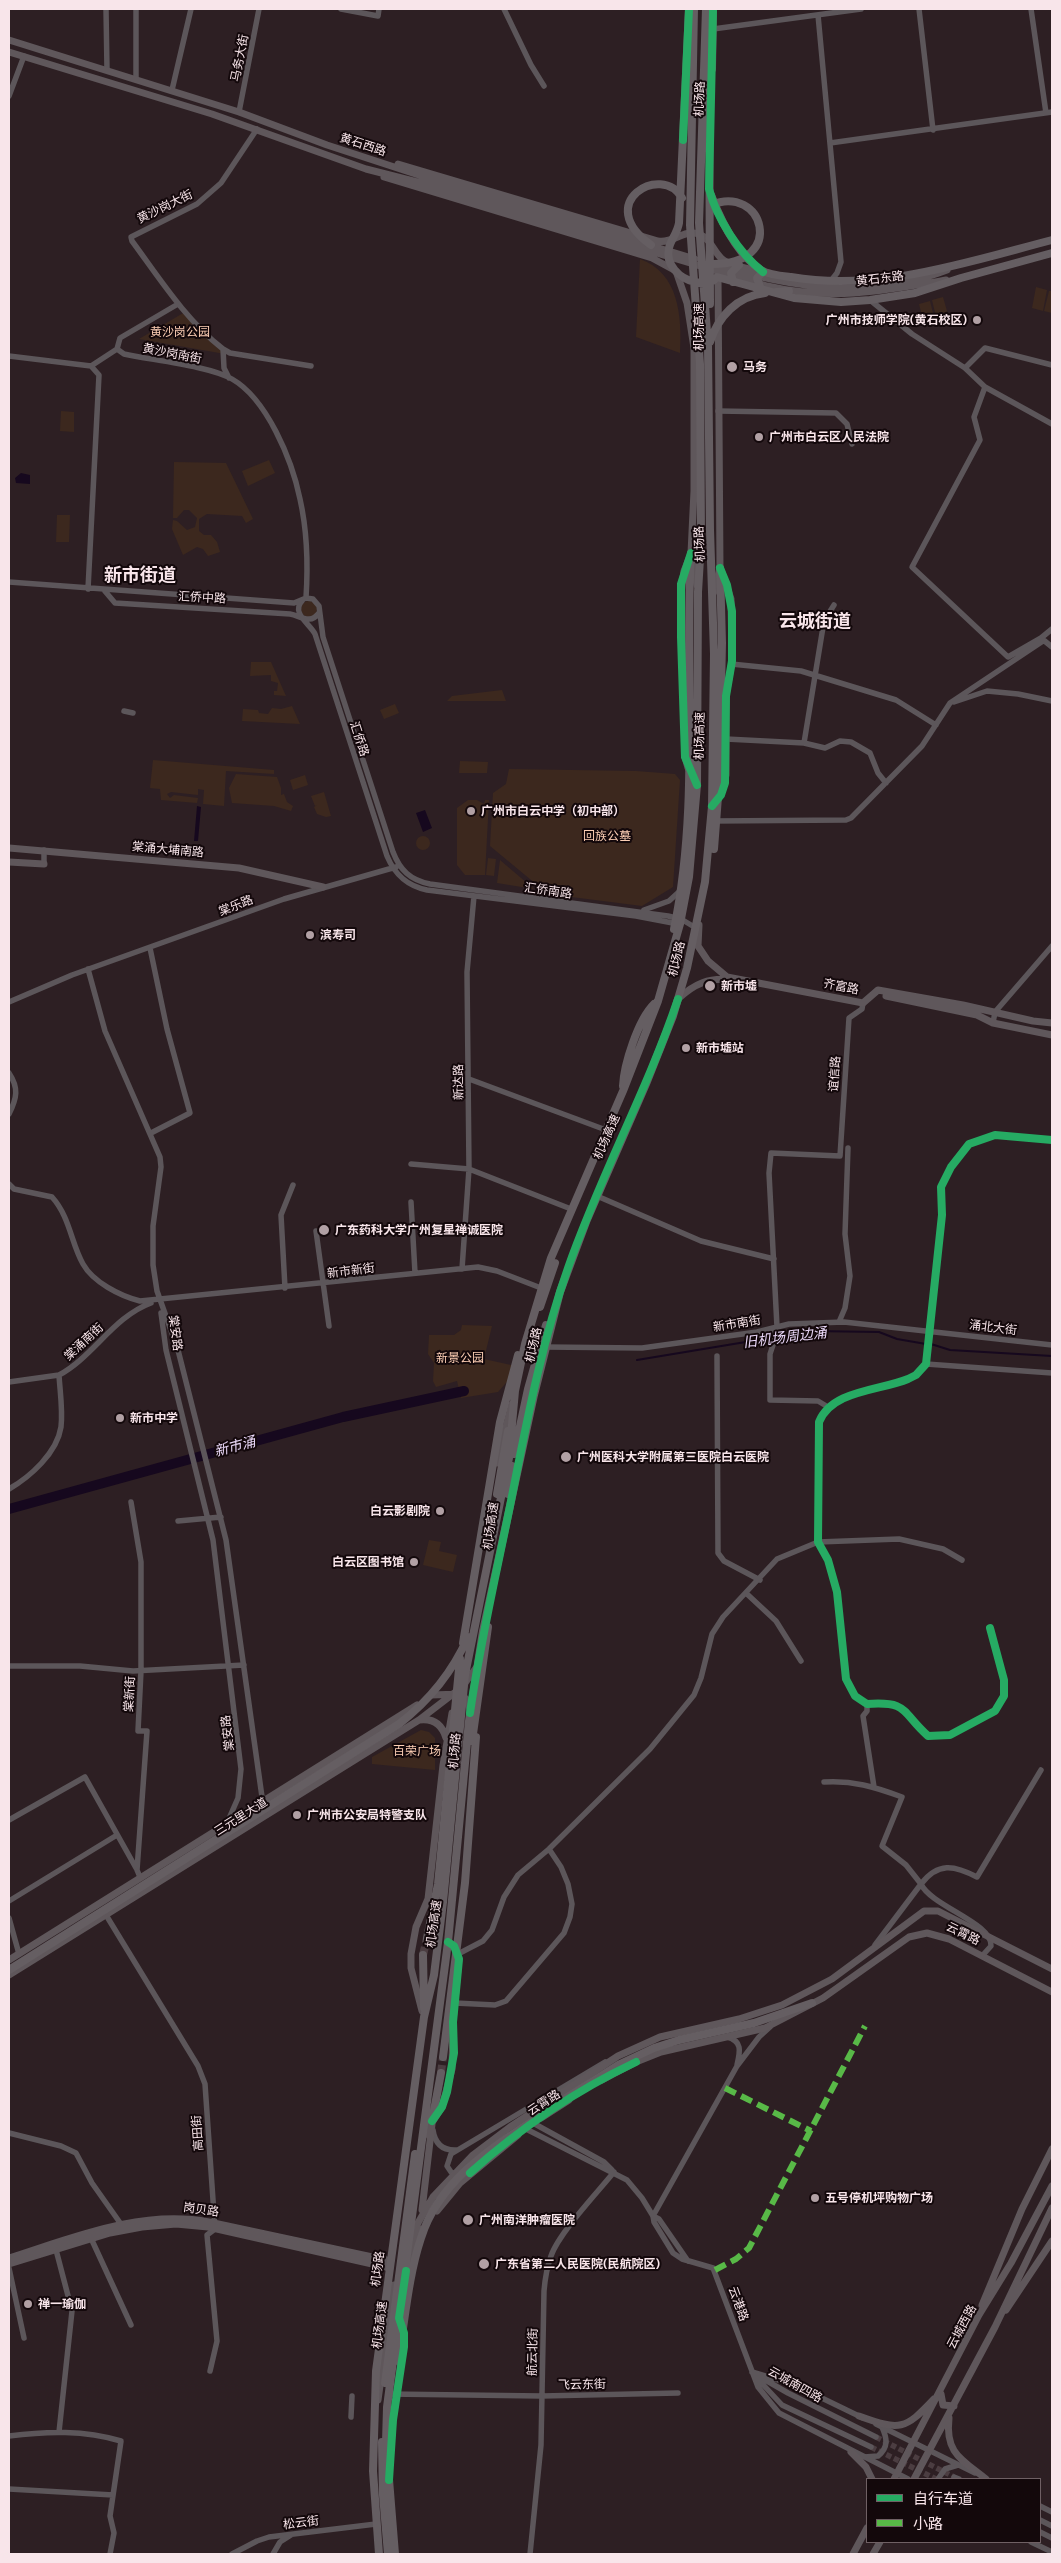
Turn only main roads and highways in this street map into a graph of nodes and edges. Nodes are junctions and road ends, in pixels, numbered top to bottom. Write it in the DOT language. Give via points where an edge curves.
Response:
graph roads {
  1 [pos="690,9"];
  2 [pos="694,9"];
  3 [pos="699,9"];
  4 [pos="706,9"];
  5 [pos="712,9"];
  6 [pos="9,40"];
  7 [pos="9,52"];
  8 [pos="699,95"];
  9 [pos="369,158"];
  10 [pos="366,169"];
  11 [pos="430,182"];
  12 [pos="681,190"];
  13 [pos="709,192"];
  14 [pos="699,224"];
  15 [pos="690,225"];
  16 [pos="638,235"];
  17 [pos="675,237"];
  18 [pos="708,240"];
  19 [pos="1052,240"];
  20 [pos="651,245"];
  21 [pos="632,252"];
  22 [pos="717,252"];
  23 [pos="1052,253"];
  24 [pos="739,265"];
  25 [pos="959,265"];
  26 [pos="711,266"];
  27 [pos="676,271"];
  28 [pos="763,272"];
  29 [pos="717,277"];
  30 [pos="961,278"];
  31 [pos="733,282"];
  32 [pos="761,290"];
  33 [pos="790,291"];
  34 [pos="857,291"];
  35 [pos="708,346"];
  36 [pos="718,357"];
  37 [pos="694,359"];
  38 [pos="705,457"];
  39 [pos="710,538"];
  40 [pos="691,553"];
  41 [pos="720,568"];
  42 [pos="698,592"];
  43 [pos="713,596"];
  44 [pos="697,785"];
  45 [pos="712,806"];
  46 [pos="9,848"];
  47 [pos="9,862"];
  48 [pos="44,864"];
  49 [pos="323,887"];
  50 [pos="699,914"];
  51 [pos="678,999"];
  52 [pos="864,1004"];
  53 [pos="670,1012"];
  54 [pos="1052,1023"];
  55 [pos="1052,1035"];
  56 [pos="650,1038"];
  57 [pos="540,1305"];
  58 [pos="515,1391"];
  59 [pos="464,1644"];
  60 [pos="479,1648"];
  61 [pos="476,1668"];
  62 [pos="480,1690"];
  63 [pos="454,1693"];
  64 [pos="430,1695"];
  65 [pos="470,1713"];
  66 [pos="419,1720"];
  67 [pos="449,1730"];
  68 [pos="468,1734"];
  69 [pos="446,1742"];
  70 [pos="442,1777"];
  71 [pos="464,1780"];
  72 [pos="427,1938"];
  73 [pos="448,1942"];
  74 [pos="424,1955"];
  75 [pos="9,1960"];
  76 [pos="1052,1969"];
  77 [pos="9,1970"];
  78 [pos="9,1975"];
  79 [pos="1052,1992"];
  80 [pos="812,2003"];
  81 [pos="424,2018"];
  82 [pos="443,2057"];
  83 [pos="441,2073"];
  84 [pos="563,2100"];
  85 [pos="544,2113"];
  86 [pos="432,2121"];
  87 [pos="421,2141"];
  88 [pos="1052,2149"];
  89 [pos="1052,2186"];
  90 [pos="1052,2208"];
  91 [pos="1052,2242"];
  92 [pos="55,2247"];
  93 [pos="9,2258"];
  94 [pos="9,2264"];
  95 [pos="390,2264"];
  96 [pos="406,2271"];
  97 [pos="979,2315"];
  98 [pos="995,2327"];
  99 [pos="941,2391"];
  100 [pos="954,2406"];
  101 [pos="859,2416"];
  102 [pos="373,2433"];
  103 [pos="851,2452"];
  104 [pos="381,2462"];
  105 [pos="896,2477"];
  106 [pos="872,2478"];
  107 [pos="915,2478"];
  108 [pos="985,2478"];
  109 [pos="866,2530"];
  110 [pos="879,2543"];
  111 [pos="379,2554"];
  112 [pos="388,2554"];
  113 [pos="395,2554"];
  114 [pos="853,2554"];
  115 [pos="873,2554"];
  1 -- 12 [label="highway, 机场路"];
  2 -- 8 [label="highway, 机场路"];
  3 -- 56 [label="highway, 机场高速" via="699,788 686,912"];
  4 -- 8 [label="highway, 机场路"];
  5 -- 13 [label="highway, 机场路"];
  5 -- 53 [label="highway, 机场高速" via="710,777 696,916"];
  6 -- 9 [label="main road, 黄石西路" via="170,89"];
  7 -- 10 [label="main road, 黄石西路" via="257,129"];
  8 -- 14 [label="highway, 机场路"];
  8 -- 15 [label="highway, 机场路"];
  9 -- 11 [label="main road, 黄石西路"];
  9 -- 16 [label="main road" via="433,173"];
  10 -- 11 [label="main road, 黄石西路"];
  10 -- 21 [label="main road" via="424,190"];
  11 -- 20 [label="main road, 黄石西路"];
  11 -- 26 [label="main road, 黄石西路"];
  12 -- 13 [label="highway" via="692,198"];
  12 -- 17 [label="highway, 机场路"];
  13 -- 18 [label="main road"];
  13 -- 28 [label="highway" via="744,256"];
  14 -- 26 [label="highway" via="711,205 726,200 746,206 758,221 757,244 747,258"];
  14 -- 35 [label="highway, 机场路"];
  15 -- 20 [label="highway" via="684,200 677,191 660,184 644,187 631,198 628,219 635,233"];
  15 -- 38 [label="highway, 机场路"];
  16 -- 17 [label="main road" via="666,242"];
  16 -- 21 [label="main road"];
  17 -- 18 [label="main road" via="692,233"];
  17 -- 27 [label="highway" via="668,255"];
  18 -- 22 [label="main road"];
  19 -- 25 [label="highway, 黄石东路"];
  20 -- 26 [label="main road, 黄石西路"];
  21 -- 27 [label="main road" via="664,263"];
  22 -- 24 [label="main road" via="725,261"];
  22 -- 29 [label="main road" via="720,263"];
  23 -- 30 [label="highway, 黄石东路"];
  24 -- 28 [label="main road"];
  24 -- 31 [label="highway" via="731,273"];
  25 -- 28 [label="highway" via="881,280 830,282"];
  25 -- 34 [label="main road, 黄石东路" via="920,279"];
  26 -- 33 [label="main road, 黄石东路"];
  26 -- 34 [label="main road, 黄石东路" via="789,284"];
  27 -- 29 [label="highway" via="681,277 696,282 712,282"];
  27 -- 37 [label="main road" via="687,302"];
  28 -- 32 [label="highway" via="757,278"];
  29 -- 31 [label="highway"];
  29 -- 36 [label="main road"];
  30 -- 32 [label="highway" via="915,293 870,300 804,300"];
  30 -- 34 [label="main road, 黄石东路"];
  31 -- 32 [label="highway"];
  33 -- 34 [label="main road, 黄石东路"];
  33 -- 35 [label="highway" via="754,294 738,302 719,320"];
  35 -- 38 [label="highway, 机场路"];
  36 -- 37 [label="main road" via="701,354"];
  36 -- 41 [label="main road"];
  37 -- 40 [label="main road"];
  38 -- 39 [label="highway, 机场路"];
  38 -- 42 [label="highway, 机场路"];
  39 -- 41 [label="main road"];
  39 -- 43 [label="highway, 机场路"];
  40 -- 42 [label="main road"];
  40 -- 44 [label="main road" via="681,584 681,637 685,758"];
  40 -- 56 [label="highway" via="689,795 682,880"];
  41 -- 43 [label="main road"];
  41 -- 45 [label="main road" via="731,605 731,664 726,696 725,783"];
  41 -- 53 [label="highway" via="719,784 712,869 700,926"];
  42 -- 44 [label="highway, 机场路"];
  43 -- 45 [label="highway, 机场路"];
  44 -- 58 [label="highway, 机场路" via="688,883 658,1001 640,1026 626,1067 623,1091 540,1288"];
  45 -- 50 [label="highway, 机场路"];
  46 -- 49 [label="main road, 棠涌大埔南路" via="239,868"];
  47 -- 48 [label="main road"];
  50 -- 51 [label="highway, 机场路"];
  50 -- 52 [label="main road, 齐富路" via="697,942 708,961 727,977"];
  51 -- 52 [label="main road, 齐富路" via="696,984 727,980"];
  51 -- 60 [label="highway, 机场路" via="646,1084 568,1268 545,1347"];
  52 -- 54 [label="main road, 齐富路" via="878,990"];
  52 -- 55 [label="main road, 齐富路" via="878,994"];
  53 -- 62 [label="highway, 机场高速" via="642,1086 576,1236 536,1356 513,1462"];
  54 -- 55 [label="main road"];
  56 -- 57 [label="highway, 机场高速" via="568,1228"];
  57 -- 72 [label="highway" via="511,1377 490,1479 457,1680 435,1904"];
  57 -- 77 [label="highway, 机场高速" via="511,1414 476,1614 463,1648 439,1686 410,1716 371,1744"];
  58 -- 59 [label="main road, 机场路" via="497,1461"];
  58 -- 81 [label="highway" via="510,1448 465,1675 434,1975"];
  59 -- 60 [label="highway" via="469,1658 475,1657"];
  59 -- 63 [label="main road"];
  59 -- 64 [label="main road, 三元里大道" via="447,1679"];
  60 -- 61 [label="highway, 机场路"];
  61 -- 63 [label="main road, 三元里大道"];
  61 -- 65 [label="highway, 机场路"];
  62 -- 82 [label="highway" via="465,1883"];
  62 -- 104 [label="highway, 机场高速" via="391,2328"];
  63 -- 64 [label="main road"];
  63 -- 65 [label="main road" via="461,1694 468,1701"];
  63 -- 66 [label="main road, 三元里大道"];
  63 -- 67 [label="main road"];
  64 -- 75 [label="main road, 三元里大道" via="394,1721 226,1825 138,1874"];
  65 -- 68 [label="highway, 机场路"];
  66 -- 69 [label="main road" via="437,1723"];
  66 -- 78 [label="main road, 三元里大道"];
  67 -- 68 [label="highway" via="459,1726"];
  67 -- 69 [label="main road"];
  68 -- 71 [label="highway, 机场路"];
  69 -- 70 [label="main road"];
  70 -- 71 [label="highway" via="452,1772"];
  70 -- 81 [label="main road" via="428,1899 416,1926 411,1954"];
  71 -- 73 [label="highway, 机场路"];
  73 -- 86 [label="main road" via="454,1946 459,1963 454,2003 454,2053 442,2107"];
  73 -- 87 [label="highway, 机场路"];
  74 -- 81 [label="highway"];
  76 -- 102 [label="main road, 云霄路" via="938,1911 916,1914 832,1979 782,2005 739,2019 675,2032 630,2049 510,2127 459,2168 425,2210 400,2259"];
  79 -- 80 [label="main road, 云霄路" via="937,1934 918,1934 900,1942 853,1978"];
  80 -- 84 [label="highway" via="754,2023 694,2036 633,2056"];
  80 -- 96 [label="main road, 云霄路" via="760,2030 677,2048 636,2062 533,2123 470,2173 441,2204"];
  81 -- 95 [label="highway, 机场路"];
  83 -- 86 [label="highway"];
  85 -- 104 [label="highway" via="472,2164 445,2193 428,2221 416,2259"];
  86 -- 87 [label="main road"];
  86 -- 96 [label="main road" via="424,2202"];
  87 -- 96 [label="highway"];
  88 -- 97 [label="main road" via="1020,2214"];
  89 -- 97 [label="main road, 云城西路"];
  90 -- 98 [label="main road"];
  91 -- 98 [label="main road"];
  92 -- 93 [label="main road, 岗贝路"];
  92 -- 94 [label="main road, 岗贝路"];
  92 -- 95 [label="main road, 岗贝路" via="123,2228 179,2218"];
  95 -- 102 [label="highway, 机场路" via="376,2372"];
  96 -- 113 [label="highway" via="386,2425"];
  97 -- 99 [label="main road, 云城西路"];
  98 -- 100 [label="main road"];
  99 -- 100 [label="main road" via="943,2405"];
  99 -- 101 [label="main road" via="915,2419 904,2425 886,2425"];
  99 -- 105 [label="main road, 云城西路"];
  100 -- 107 [label="main road"];
  100 -- 108 [label="main road" via="948,2428 950,2443 960,2459"];
  102 -- 111 [label="highway, 机场路"];
  103 -- 106 [label="main road"];
  104 -- 112 [label="highway, 机场高速"];
  109 -- 114 [label="main road"];
  110 -- 115 [label="main road"];
}
